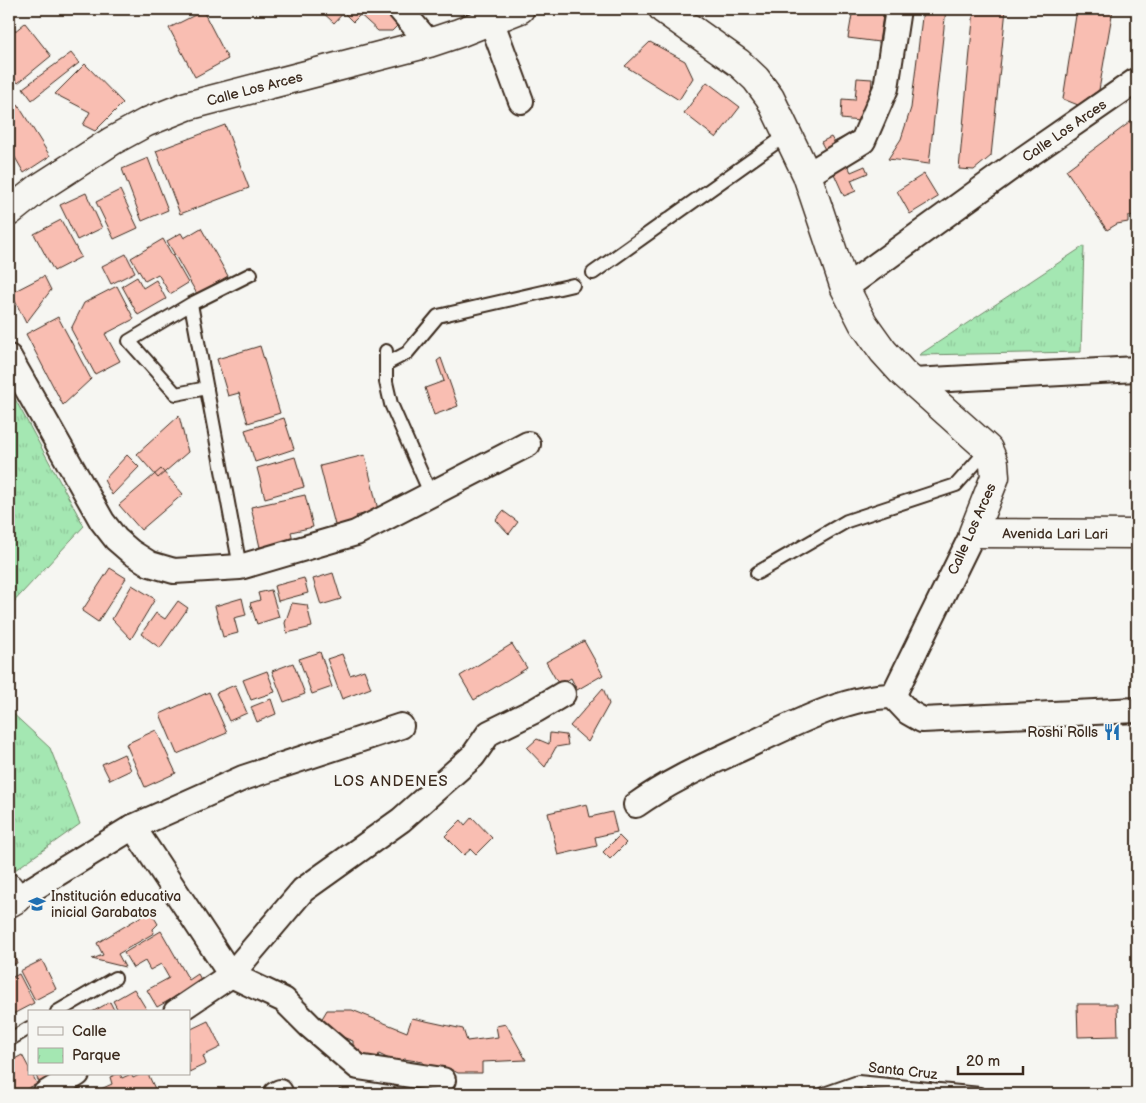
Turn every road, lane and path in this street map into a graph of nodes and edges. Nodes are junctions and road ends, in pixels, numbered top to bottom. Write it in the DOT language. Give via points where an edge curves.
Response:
graph roads {
  1 [pos="400,9"];
  2 [pos="520,9"];
  3 [pos="663,9"];
  4 [pos="898,9"];
  5 [pos="491,20"];
  6 [pos="429,43"];
  7 [pos="1137,80"];
  8 [pos="521,101"];
  9 [pos="788,134"];
  10 [pos="807,175"];
  11 [pos="9,212"];
  12 [pos="593,273"];
  13 [pos="251,274"];
  14 [pos="573,285"];
  15 [pos="845,288"];
  16 [pos="191,304"];
  17 [pos="9,357"];
  18 [pos="1137,368"];
  19 [pos="913,381"];
  20 [pos="207,388"];
  21 [pos="528,444"];
  22 [pos="988,449"];
  23 [pos="432,495"];
  24 [pos="973,533"];
  25 [pos="1137,534"];
  26 [pos="240,567"];
  27 [pos="757,573"];
  28 [pos="563,694"];
  29 [pos="893,696"];
  30 [pos="1137,710"];
  31 [pos="400,726"];
  32 [pos="636,805"];
  33 [pos="132,827"];
  34 [pos="11,897"];
  35 [pos="231,975"];
  36 [pos="115,978"];
  37 [pos="60,1010"];
  38 [pos="179,1010"];
  39 [pos="28,1029"];
  40 [pos="9,1040"];
  41 [pos="73,1076"];
  42 [pos="443,1080"];
  43 [pos="45,1094"];
  44 [pos="824,1094"];
  45 [pos="980,1094"];
  1 -- 6 [label="street"];
  2 -- 5 [label="street, Calle Los Arces"];
  3 -- 9 [label="street" via="739,63 756,79 770,98"];
  4 -- 10 [label="street" via="886,88 864,140"];
  5 -- 6 [label="street, Calle Los Arces"];
  5 -- 8 [label="street"];
  6 -- 11 [label="street, Calle Los Arces" via="187,106 112,141 39,188"];
  7 -- 15 [label="street, Calle Los Arces"];
  9 -- 10 [label="street"];
  9 -- 12 [label="lane"];
  10 -- 15 [label="street"];
  13 -- 16 [label="lane"];
  14 -- 23 [label="lane" via="438,316 407,353 386,358 386,382 391,404"];
  15 -- 19 [label="street" via="863,323 883,351"];
  16 -- 20 [label="lane"];
  16 -- 20 [label="lane" via="129,341 176,394"];
  17 -- 26 [label="street" via="102,521 116,539 150,564 174,571"];
  18 -- 19 [label="street"];
  19 -- 22 [label="street"];
  20 -- 26 [label="lane"];
  21 -- 23 [label="street"];
  22 -- 24 [label="street, Calle Los Arces" via="995,477"];
  22 -- 27 [label="lane" via="956,485 847,521"];
  23 -- 26 [label="street" via="356,533"];
  24 -- 25 [label="street, Avenida Lari Lari"];
  24 -- 29 [label="street, Calle Los Arces"];
  28 -- 35 [label="street" via="489,733 473,756 401,820 303,890"];
  29 -- 30 [label="street" via="908,712 922,720"];
  29 -- 32 [label="street" via="850,702 785,728 681,777"];
  31 -- 33 [label="street" via="243,778"];
  33 -- 34 [label="street"];
  33 -- 35 [label="street"];
  35 -- 38 [label="street"];
  35 -- 42 [label="street" via="284,1000 358,1067"];
  36 -- 37 [label="lane"];
  39 -- 40 [label="lane"];
  41 -- 43 [label="street"];
  44 -- 45 [label="lane, Santa Cruz" via="858,1082"];
}
